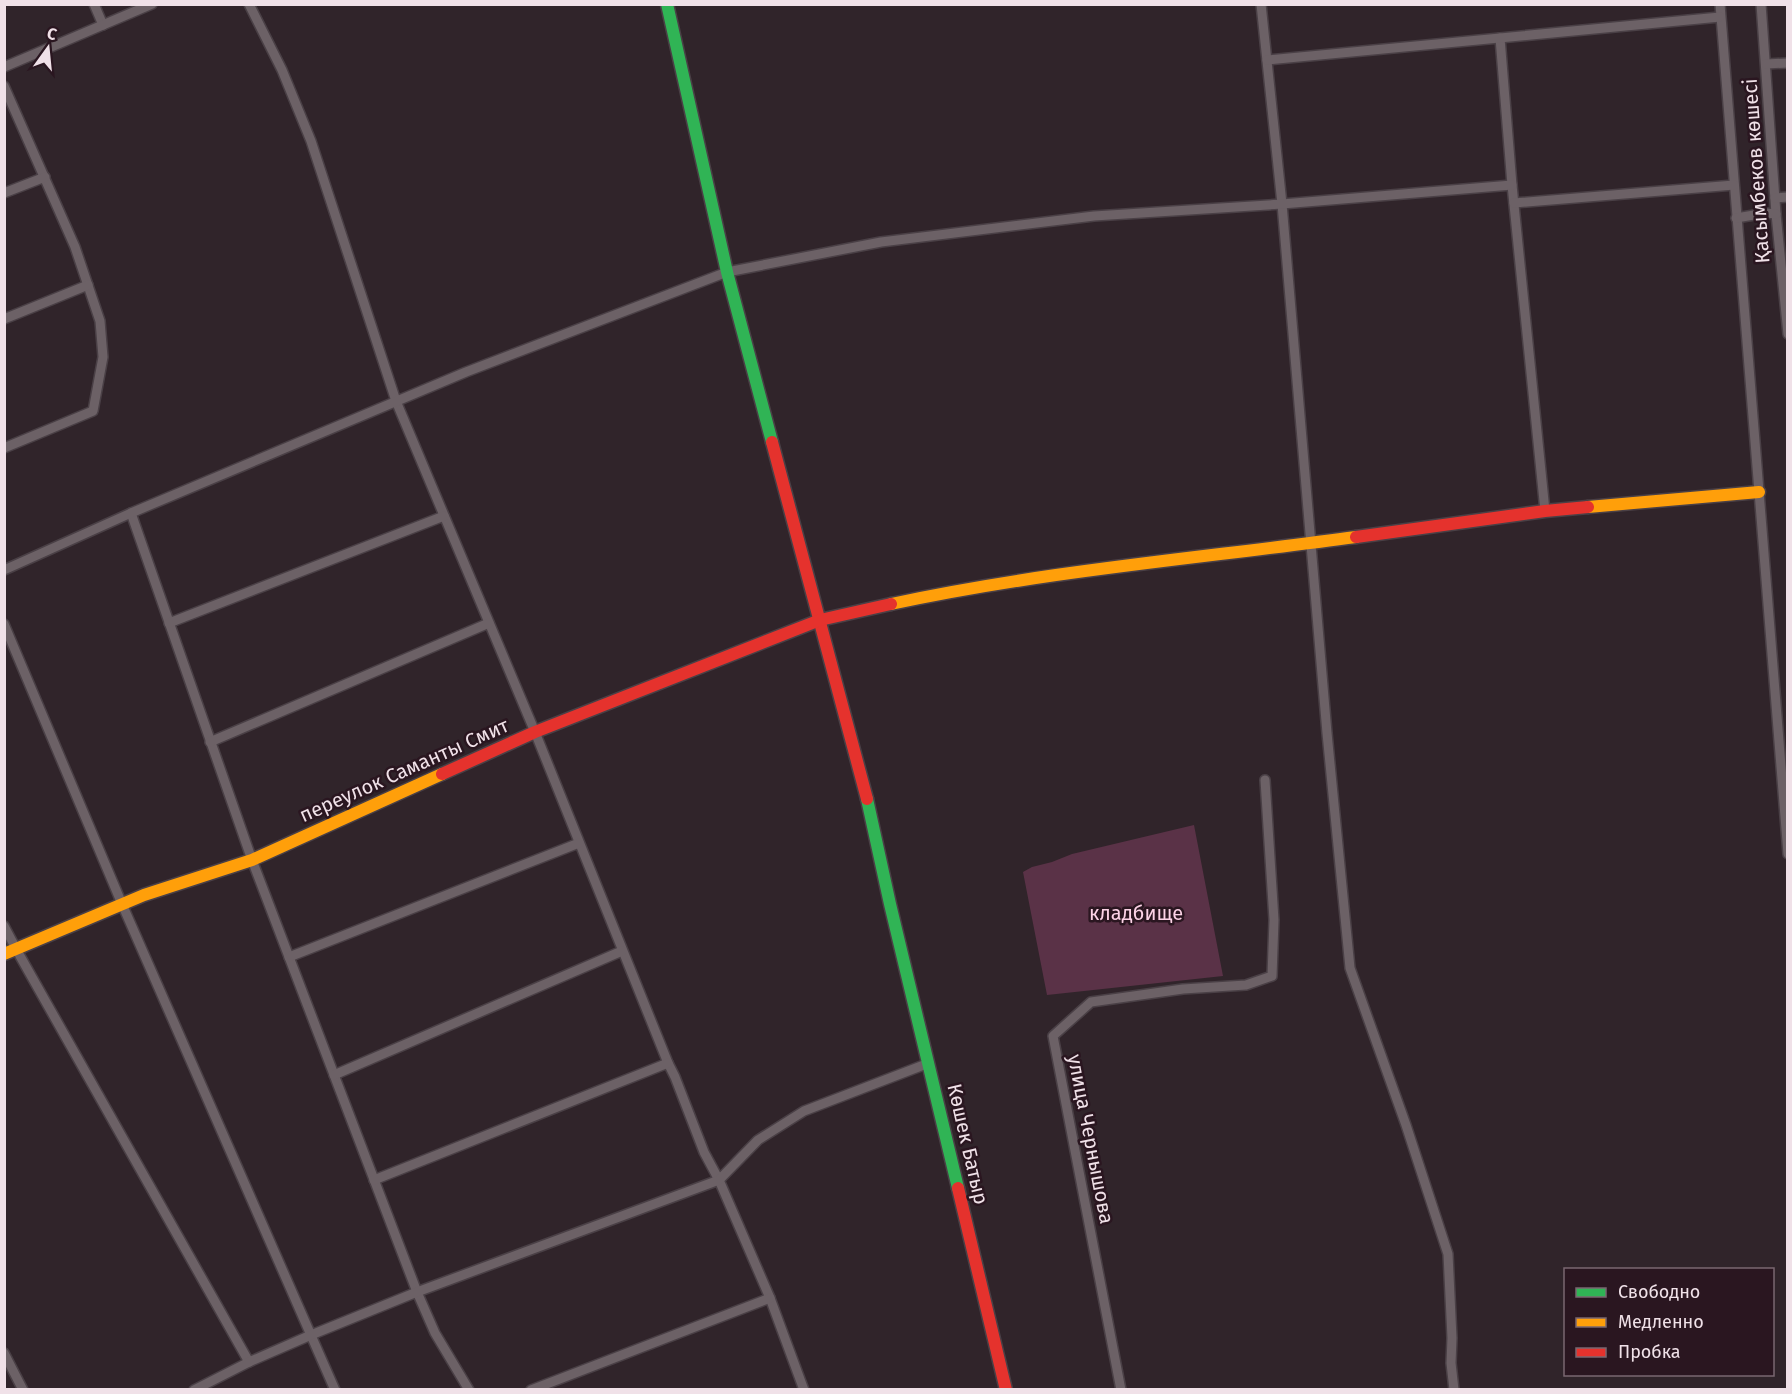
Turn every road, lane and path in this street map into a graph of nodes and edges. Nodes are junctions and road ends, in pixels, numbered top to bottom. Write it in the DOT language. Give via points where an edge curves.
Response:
graph roads {
  1 [pos="94,4"];
  2 [pos="152,4"];
  3 [pos="249,4"];
  4 [pos="667,4"];
  5 [pos="1261,4"];
  6 [pos="1720,4"];
  7 [pos="1761,4"];
  8 [pos="1720,17"];
  9 [pos="104,25"];
  10 [pos="1500,38"];
  11 [pos="1267,60"];
  12 [pos="1788,63"];
  13 [pos="1766,64"];
  14 [pos="4,67"];
  15 [pos="4,86"];
  16 [pos="45,177"];
  17 [pos="1512,185"];
  18 [pos="1734,185"];
  19 [pos="4,193"];
  20 [pos="1788,197"];
  21 [pos="1775,198"];
  22 [pos="1514,203"];
  23 [pos="1282,204"];
  24 [pos="1776,214"];
  25 [pos="1736,218"];
  26 [pos="728,272"];
  27 [pos="88,285"];
  28 [pos="4,319"];
  29 [pos="1788,334"];
  30 [pos="396,401"];
  31 [pos="4,448"];
  32 [pos="1759,492"];
  33 [pos="1545,511"];
  34 [pos="131,513"];
  35 [pos="444,516"];
  36 [pos="1310,543"];
  37 [pos="4,570"];
  38 [pos="820,620"];
  39 [pos="489,623"];
  40 [pos="4,624"];
  41 [pos="169,624"];
  42 [pos="535,732"];
  43 [pos="210,742"];
  44 [pos="1265,780"];
  45 [pos="579,843"];
  46 [pos="1788,855"];
  47 [pos="252,861"];
  48 [pos="122,904"];
  49 [pos="4,926"];
  50 [pos="10,951"];
  51 [pos="622,951"];
  52 [pos="289,957"];
  53 [pos="668,1063"];
  54 [pos="929,1064"];
  55 [pos="334,1075"];
  56 [pos="374,1180"];
  57 [pos="719,1180"];
  58 [pos="417,1292"];
  59 [pos="770,1299"];
  60 [pos="310,1335"];
  61 [pos="4,1353"];
  62 [pos="249,1362"];
  63 [pos="23,1389"];
  64 [pos="194,1389"];
  65 [pos="335,1389"];
  66 [pos="469,1389"];
  67 [pos="531,1389"];
  68 [pos="804,1389"];
  69 [pos="1006,1389"];
  70 [pos="1121,1389"];
  71 [pos="1454,1389"];
  1 -- 9 [label="street"];
  2 -- 9 [label="street"];
  3 -- 30 [label="street" via="311,141"];
  4 -- 26 [label="street, Көшек Батыр"];
  5 -- 11 [label="street"];
  6 -- 8 [label="street"];
  7 -- 13 [label="street, Қасымбеков көшесі"];
  8 -- 10 [label="street"];
  8 -- 18 [label="street"];
  9 -- 14 [label="street"];
  10 -- 11 [label="street"];
  10 -- 17 [label="street"];
  11 -- 23 [label="street"];
  12 -- 13 [label="street"];
  13 -- 21 [label="street, Қасымбеков көшесі"];
  15 -- 16 [label="street"];
  16 -- 19 [label="street"];
  16 -- 27 [label="street"];
  17 -- 22 [label="street"];
  17 -- 23 [label="street"];
  18 -- 22 [label="street"];
  18 -- 25 [label="street"];
  20 -- 21 [label="street"];
  21 -- 24 [label="street, Қасымбеков көшесі"];
  22 -- 33 [label="street"];
  23 -- 26 [label="street" via="1094,216 881,242"];
  23 -- 36 [label="street"];
  24 -- 25 [label="street"];
  24 -- 29 [label="street, Қасымбеков көшесі"];
  25 -- 32 [label="street"];
  26 -- 30 [label="street"];
  26 -- 38 [label="street, Көшек Батыр"];
  27 -- 28 [label="street"];
  27 -- 31 [label="street" via="100,321 103,357 93,411"];
  30 -- 34 [label="street"];
  30 -- 35 [label="street"];
  32 -- 33 [label="street, переулок Саманты Смит"];
  32 -- 46 [label="street"];
  33 -- 36 [label="street, переулок Саманты Смит"];
  34 -- 37 [label="street"];
  34 -- 41 [label="street"];
  35 -- 39 [label="street"];
  35 -- 41 [label="street"];
  36 -- 38 [label="street, переулок Саманты Смит" via="1004,583"];
  36 -- 71 [label="street" via="1350,969 1448,1254"];
  38 -- 42 [label="street, переулок Саманты Смит"];
  38 -- 54 [label="street, Көшек Батыр" via="863,780"];
  39 -- 42 [label="street"];
  39 -- 43 [label="street"];
  40 -- 48 [label="street"];
  41 -- 43 [label="street"];
  42 -- 45 [label="street"];
  42 -- 47 [label="street, переулок Саманты Смит"];
  43 -- 47 [label="street"];
  44 -- 70 [label="street, улица Чернышова" via="1274,920 1272,976 1246,986 1183,989 1090,1002 1053,1036"];
  45 -- 51 [label="street"];
  45 -- 52 [label="street"];
  47 -- 48 [label="street, переулок Саманты Смит"];
  47 -- 52 [label="street"];
  48 -- 50 [label="street, переулок Саманты Смит"];
  48 -- 60 [label="street"];
  49 -- 50 [label="street"];
  50 -- 62 [label="street"];
  51 -- 53 [label="street"];
  51 -- 55 [label="street"];
  52 -- 55 [label="street"];
  53 -- 56 [label="street"];
  53 -- 57 [label="street"];
  54 -- 57 [label="street" via="804,1111 758,1140"];
  54 -- 69 [label="street, Көшек Батыр"];
  55 -- 56 [label="street"];
  56 -- 58 [label="street"];
  57 -- 58 [label="street"];
  57 -- 59 [label="street"];
  58 -- 60 [label="street"];
  58 -- 66 [label="street" via="435,1333"];
  59 -- 67 [label="street"];
  59 -- 68 [label="street"];
  60 -- 62 [label="street"];
  60 -- 65 [label="street"];
  61 -- 63 [label="street"];
  62 -- 64 [label="street"];
}
